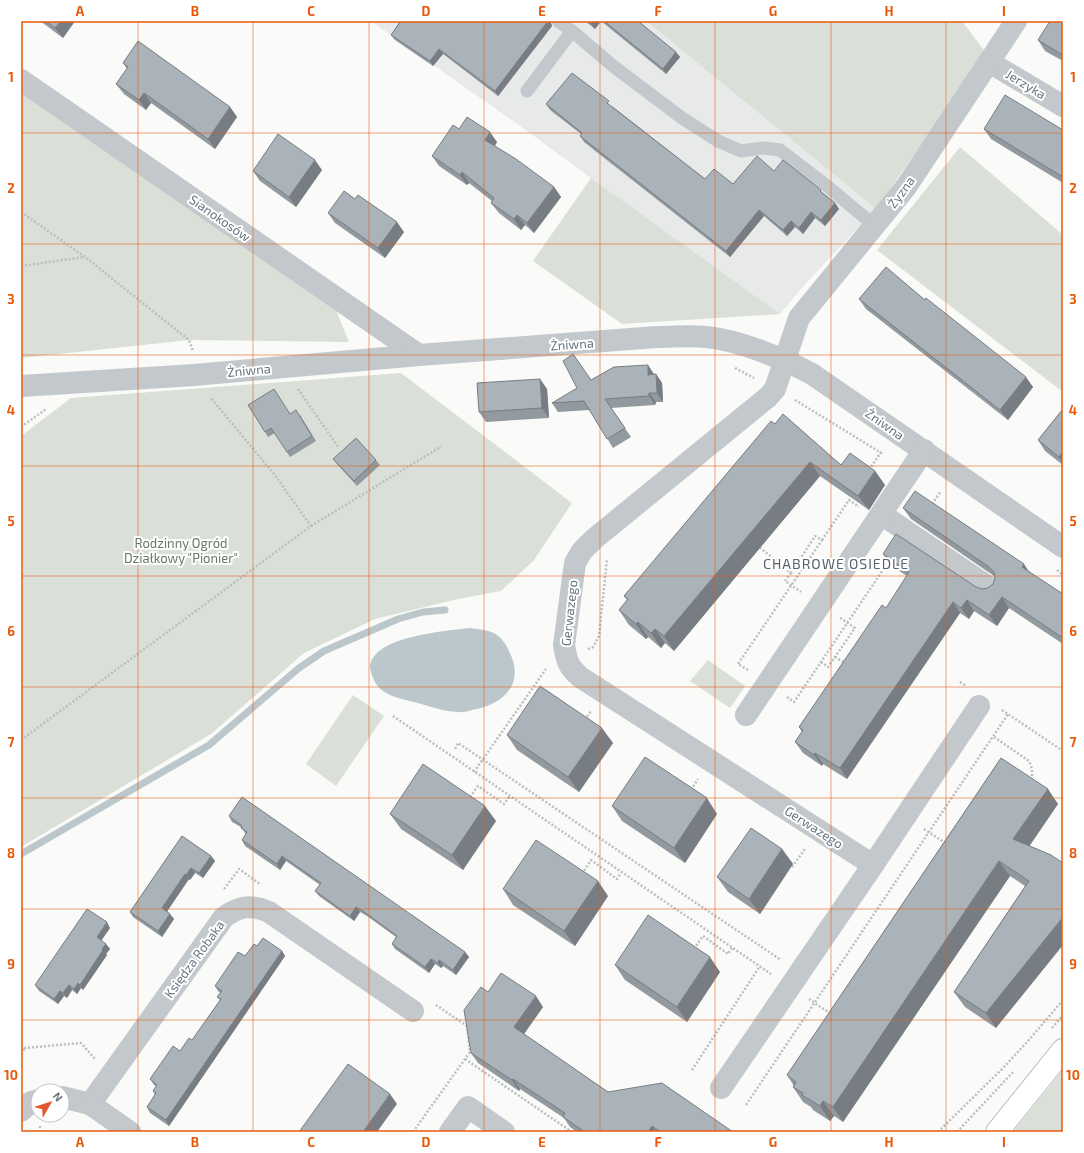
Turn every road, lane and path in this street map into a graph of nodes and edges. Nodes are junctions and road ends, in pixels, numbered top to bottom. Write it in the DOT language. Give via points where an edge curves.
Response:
graph roads {
  1 [pos="558,21"];
  2 [pos="1016,21"];
  3 [pos="572,31"];
  4 [pos="989,62"];
  5 [pos="21,80"];
  6 [pos="527,91"];
  7 [pos="1063,106"];
  8 [pos="21,212"];
  9 [pos="875,226"];
  10 [pos="85,256"];
  11 [pos="21,266"];
  12 [pos="189,340"];
  13 [pos="419,355"];
  14 [pos="784,361"];
  15 [pos="732,366"];
  16 [pos="21,386"];
  17 [pos="297,388"];
  18 [pos="775,389"];
  19 [pos="208,395"];
  20 [pos="442,446"];
  21 [pos="339,448"];
  22 [pos="924,450"];
  23 [pos="881,452"];
  24 [pos="868,470"];
  25 [pos="910,471"];
  26 [pos="941,491"];
  27 [pos="853,494"];
  28 [pos="947,496"];
  29 [pos="849,500"];
  30 [pos="928,510"];
  31 [pos="881,514"];
  32 [pos="312,526"];
  33 [pos="1063,546"];
  34 [pos="608,558"];
  35 [pos="790,573"];
  36 [pos="785,581"];
  37 [pos="990,588"];
  38 [pos="566,658"];
  39 [pos="821,662"];
  40 [pos="847,665"];
  41 [pos="960,682"];
  42 [pos="982,701"];
  43 [pos="1008,714"];
  44 [pos="746,715"];
  45 [pos="393,716"];
  46 [pos="994,737"];
  47 [pos="21,740"];
  48 [pos="455,749"];
  49 [pos="1063,751"];
  50 [pos="482,760"];
  51 [pos="474,772"];
  52 [pos="1036,786"];
  53 [pos="510,796"];
  54 [pos="470,798"];
  55 [pos="906,816"];
  56 [pos="930,832"];
  57 [pos="808,844"];
  58 [pos="952,848"];
  59 [pos="874,865"];
  60 [pos="792,867"];
  61 [pos="621,873"];
  62 [pos="578,880"];
  63 [pos="265,887"];
  64 [pos="220,895"];
  65 [pos="732,948"];
  66 [pos="690,955"];
  67 [pos="760,966"];
  68 [pos="794,979"];
  69 [pos="1063,1000"];
  70 [pos="814,1003"];
  71 [pos="434,1004"];
  72 [pos="413,1011"];
  73 [pos="832,1014"];
  74 [pos="21,1045"];
  75 [pos="25,1048"];
  76 [pos="1063,1050"];
  77 [pos="21,1054"];
  78 [pos="465,1059"];
  79 [pos="96,1060"];
  80 [pos="692,1070"];
  81 [pos="721,1088"];
  82 [pos="70,1099"];
  83 [pos="30,1103"];
  84 [pos="90,1104"];
  85 [pos="746,1105"];
  86 [pos="21,1111"];
  87 [pos="969,1119"];
  88 [pos="130,1132"];
  89 [pos="413,1132"];
  90 [pos="450,1132"];
  91 [pos="504,1132"];
  92 [pos="572,1132"];
  93 [pos="938,1132"];
  94 [pos="957,1132"];
  95 [pos="997,1132"];
  1 -- 3 [label="lane"];
  2 -- 4 [label="street, Żyzna"];
  3 -- 6 [label="lane"];
  3 -- 9 [label="lane" via="682,118 718,141 741,151 764,148 780,150"];
  4 -- 7 [label="street, Jerzyka"];
  4 -- 9 [label="street, Żyzna" via="906,187"];
  5 -- 13 [label="street, Sianokosów"];
  8 -- 10 [label="path"];
  9 -- 14 [label="street, Żyzna" via="799,318"];
  10 -- 11 [label="path"];
  10 -- 12 [label="path"];
  13 -- 14 [label="street, Żniwna" via="706,336 745,346"];
  13 -- 16 [label="street, Żniwna" via="194,375"];
  14 -- 18 [label="street, Gerwazego"];
  14 -- 22 [label="street, Żniwna" via="822,380"];
  15 -- 18 [label="path"];
  17 -- 21 [label="path"];
  18 -- 23 [label="path"];
  18 -- 38 [label="street, Gerwazego" via="582,551 574,563 564,645"];
  19 -- 32 [label="path" via="274,474"];
  20 -- 32 [label="path"];
  22 -- 25 [label="street"];
  22 -- 33 [label="street, Żniwna"];
  23 -- 24 [label="path"];
  23 -- 25 [label="path"];
  25 -- 26 [label="path"];
  25 -- 31 [label="street"];
  26 -- 28 [label="path"];
  26 -- 30 [label="path"];
  27 -- 29 [label="path"];
  31 -- 37 [label="street"];
  31 -- 44 [label="street"];
  32 -- 47 [label="path"];
  34 -- 38 [label="path" via="599,636 592,647"];
  35 -- 36 [label="path"];
  38 -- 50 [label="path" via="548,666"];
  38 -- 59 [label="street, Gerwazego" via="570,668 580,677"];
  39 -- 40 [label="path" via="828,666 835,657"];
  41 -- 42 [label="path"];
  42 -- 43 [label="path"];
  42 -- 55 [label="street"];
  43 -- 46 [label="path"];
  43 -- 49 [label="path"];
  45 -- 51 [label="path"];
  46 -- 52 [label="path" via="1028,761 1032,769 1032,783"];
  46 -- 56 [label="path"];
  48 -- 50 [label="path" via="458,743"];
  50 -- 51 [label="path"];
  50 -- 68 [label="path"];
  51 -- 53 [label="path"];
  53 -- 54 [label="path" via="504,804 478,786"];
  53 -- 61 [label="path"];
  55 -- 56 [label="path"];
  55 -- 59 [label="street"];
  56 -- 58 [label="path"];
  56 -- 70 [label="path"];
  57 -- 60 [label="path"];
  59 -- 68 [label="street"];
  61 -- 62 [label="path" via="617,879 591,860"];
  61 -- 65 [label="path"];
  63 -- 64 [label="path" via="238,869"];
  65 -- 66 [label="path" via="728,954 703,936"];
  65 -- 67 [label="path"];
  67 -- 68 [label="path"];
  67 -- 80 [label="path"];
  68 -- 70 [label="path"];
  68 -- 81 [label="street"];
  69 -- 93 [label="path" via="1012,1058"];
  70 -- 73 [label="path"];
  70 -- 85 [label="path"];
  71 -- 78 [label="path" via="467,1026 470,1052"];
  72 -- 84 [label="street, Księdza Robaka" via="269,912 259,907 246,906 224,917"];
  74 -- 75 [label="path"];
  75 -- 77 [label="path"];
  75 -- 79 [label="path" via="81,1043"];
  76 -- 95 [label="main road"];
  78 -- 89 [label="path"];
  78 -- 92 [label="path"];
  82 -- 84 [label="street"];
  83 -- 86 [label="street"];
  84 -- 88 [label="street"];
  87 -- 94 [label="path"];
  90 -- 91 [label="street" via="468,1107"];
}
